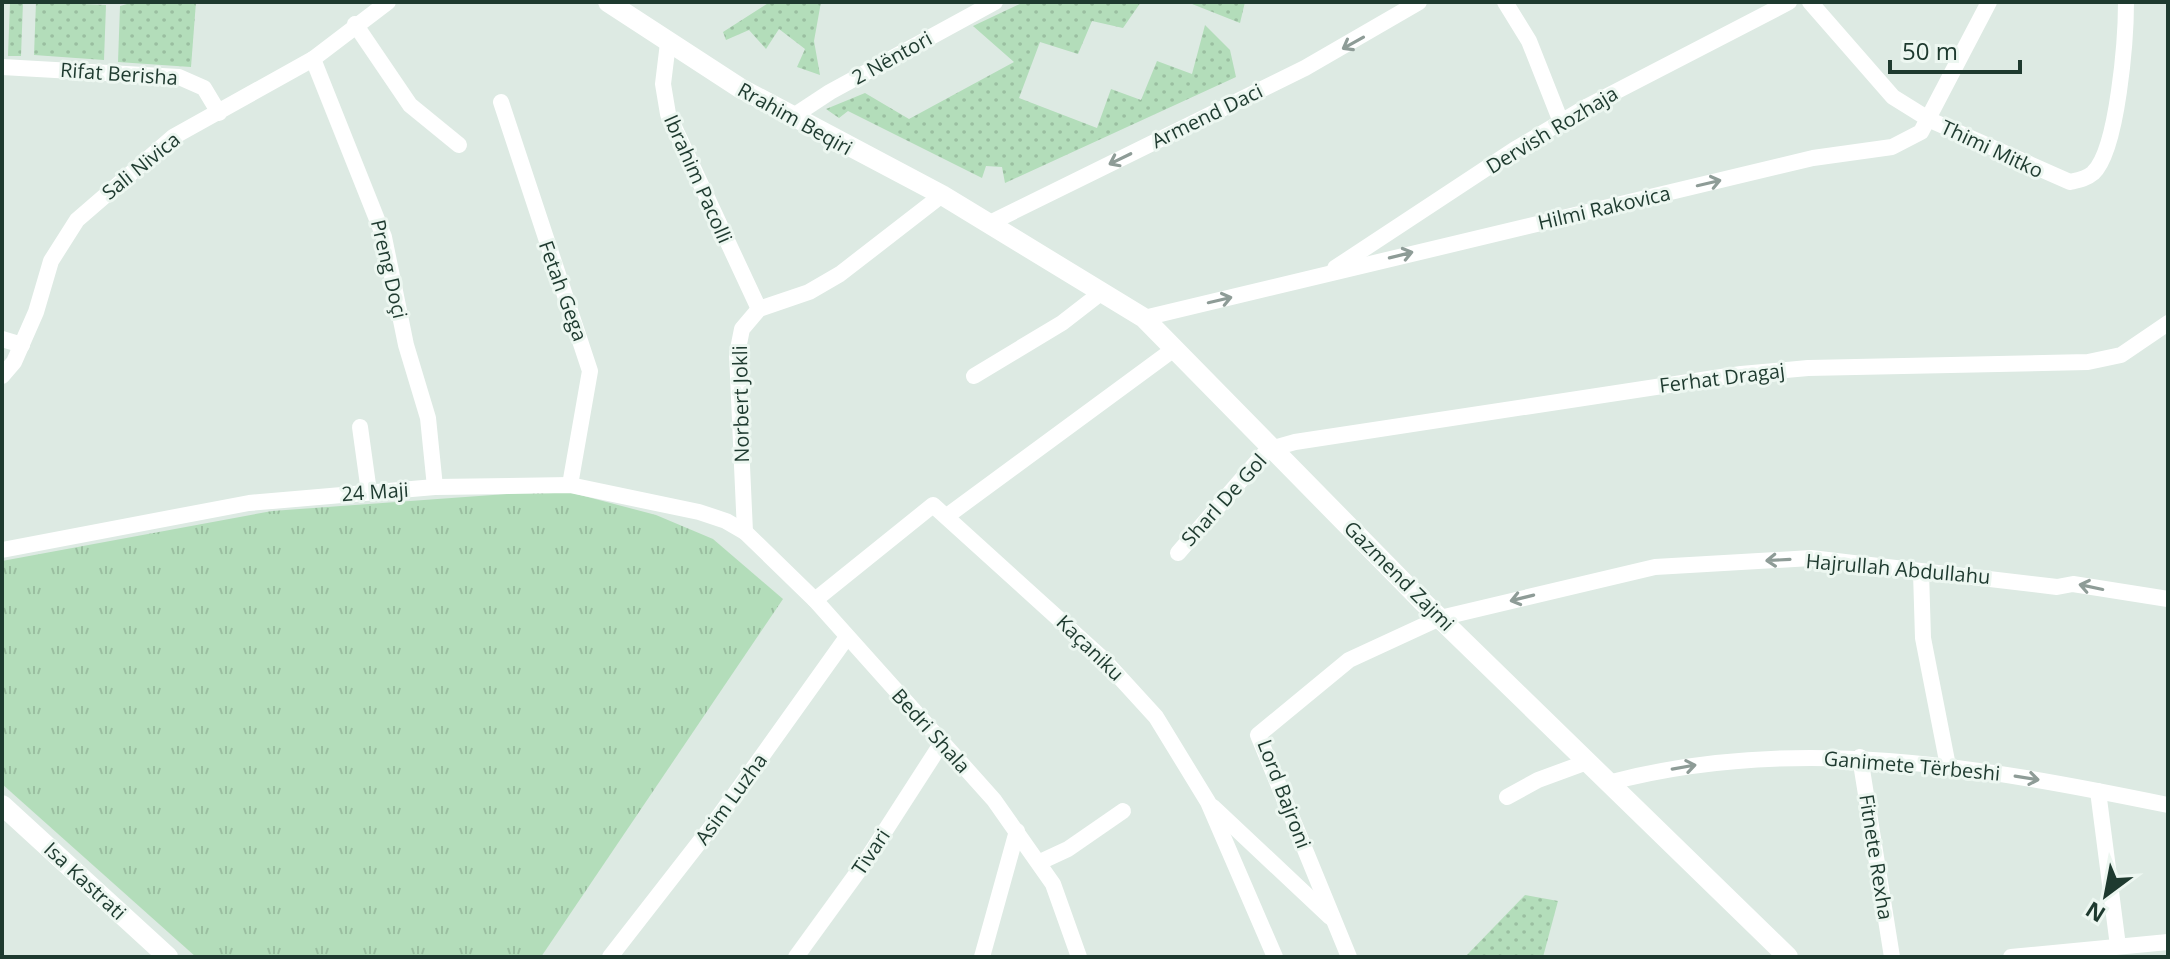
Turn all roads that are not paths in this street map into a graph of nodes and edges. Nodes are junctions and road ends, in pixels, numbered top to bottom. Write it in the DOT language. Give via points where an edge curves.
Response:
graph roads {
  1 [pos="388,2"];
  2 [pos="608,2"];
  3 [pos="995,2"];
  4 [pos="1419,2"];
  5 [pos="1505,2"];
  6 [pos="1789,2"];
  7 [pos="1810,2"];
  8 [pos="1989,2"];
  9 [pos="2126,2"];
  10 [pos="355,24"];
  11 [pos="668,43"];
  12 [pos="313,59"];
  13 [pos="2,67"];
  14 [pos="501,102"];
  15 [pos="219,113"];
  16 [pos="792,117"];
  17 [pos="1930,120"];
  18 [pos="1561,122"];
  19 [pos="459,145"];
  20 [pos="942,195"];
  21 [pos="990,223"];
  22 [pos="1325,274"];
  23 [pos="1102,292"];
  24 [pos="759,309"];
  25 [pos="1144,318"];
  26 [pos="2168,323"];
  27 [pos="2,339"];
  28 [pos="22,345"];
  29 [pos="1174,349"];
  30 [pos="2,376"];
  31 [pos="974,376"];
  32 [pos="360,427"];
  33 [pos="1270,449"];
  34 [pos="570,485"];
  35 [pos="435,487"];
  36 [pos="369,492"];
  37 [pos="947,516"];
  38 [pos="745,532"];
  39 [pos="2,550"];
  40 [pos="1178,553"];
  41 [pos="1921,572"];
  42 [pos="2168,599"];
  43 [pos="815,600"];
  44 [pos="1440,618"];
  45 [pos="847,637"];
  46 [pos="941,744"];
  47 [pos="1860,757"];
  48 [pos="1587,762"];
  49 [pos="1948,766"];
  50 [pos="1608,783"];
  51 [pos="2098,791"];
  52 [pos="1507,797"];
  53 [pos="1208,802"];
  54 [pos="2,805"];
  55 [pos="2168,805"];
  56 [pos="1123,811"];
  57 [pos="1017,831"];
  58 [pos="1040,862"];
  59 [pos="1335,920"];
  60 [pos="2168,942"];
  61 [pos="2118,946"];
  62 [pos="2053,954"];
  63 [pos="168,957"];
  64 [pos="610,957"];
  65 [pos="796,957"];
  66 [pos="982,957"];
  67 [pos="1079,957"];
  68 [pos="1275,957"];
  69 [pos="1349,957"];
  70 [pos="1788,957"];
  71 [pos="1892,957"];
  72 [pos="2011,957"];
  1 -- 10 [label="street, Sali Nivica"];
  2 -- 11 [label="street, Rrahim Beqiri"];
  3 -- 16 [label="street, 2 Nëntori"];
  4 -- 21 [label="street, Armend Daci, one-way" via="1305,68"];
  5 -- 18 [label="street" via="1529,41"];
  6 -- 18 [label="street, Dervish Rozhaja"];
  7 -- 17 [label="street, Thimi Mitko" via="1893,97"];
  8 -- 17 [label="street, Hilmi Rakovica"];
  9 -- 17 [label="street, Thimi Mitko" via="2116,114 2095,172 2083,179 2058,179"];
  10 -- 12 [label="street, Sali Nivica"];
  10 -- 19 [label="street" via="410,105"];
  11 -- 16 [label="street, Rrahim Beqiri"];
  11 -- 24 [label="street, Ibrahim Pacolli" via="663,84 668,114"];
  12 -- 15 [label="street, Sali Nivica"];
  12 -- 35 [label="street, Preng Doçi" via="384,237 406,345 428,418"];
  13 -- 15 [label="street, Rifat Berisha" via="179,77 204,88"];
  14 -- 34 [label="street, Fetah Gega" via="590,371"];
  15 -- 28 [label="street, Sali Nivica" via="173,137 77,220 51,261"];
  16 -- 20 [label="street, Rrahim Beqiri"];
  22 -- 17 [label="street, Hilmi Rakovica, one-way" via="1813,158 1892,147 1921,132"];
  18 -- 22 [label="street, Dervish Rozhaja"];
  20 -- 21 [label="street, Rrahim Beqiri"];
  20 -- 24 [label="street" via="840,274 809,292"];
  21 -- 23 [label="street, Gazmend Zajmi"];
  25 -- 22 [label="street, Hilmi Rakovica, one-way"];
  23 -- 25 [label="street, Gazmend Zajmi"];
  23 -- 31 [label="street"];
  24 -- 38 [label="street, Norbert Jokli" via="738,341"];
  25 -- 29 [label="street, Gazmend Zajmi"];
  26 -- 33 [label="street, Ferhat Dragaj" via="2137,346 2104,360 1741,374 1470,413"];
  27 -- 28 [label="street"];
  28 -- 30 [label="street, Sali Nivica"];
  29 -- 33 [label="street, Gazmend Zajmi"];
  29 -- 37 [label="street"];
  32 -- 36 [label="street"];
  33 -- 40 [label="street, Sharl De Gol"];
  33 -- 44 [label="street, Gazmend Zajmi"];
  34 -- 35 [label="street, 24 Maji"];
  34 -- 38 [label="street, 24 Maji" via="699,512"];
  35 -- 36 [label="street, 24 Maji"];
  36 -- 39 [label="street, 24 Maji" via="249,503"];
  37 -- 43 [label="street" via="933,505"];
  37 -- 53 [label="street, Kaçaniku" via="1124,679 1156,717"];
  38 -- 43 [label="street, Bedri Shala"];
  42 -- 41 [label="street, Hajrullah Abdullahu, one-way" via="2073,584 2057,587"];
  41 -- 44 [label="street, Hajrullah Abdullahu, one-way" via="1811,558 1655,567"];
  41 -- 49 [label="street" via="1923,638"];
  43 -- 45 [label="street, Bedri Shala"];
  44 -- 48 [label="street, Gazmend Zajmi"];
  44 -- 59 [label="street, Lord Bajroni" via="1349,660 1258,735"];
  45 -- 46 [label="street, Bedri Shala"];
  45 -- 64 [label="street, Asim Luzha" via="712,826"];
  46 -- 57 [label="street, Bedri Shala"];
  46 -- 65 [label="street, Tivari"];
  47 -- 49 [label="street, Ganimete Tërbeshi"];
  50 -- 47 [label="street, Ganimete Tërbeshi, one-way" via="1709,763"];
  47 -- 71 [label="street, Fitnete Rexha"];
  48 -- 50 [label="street, Gazmend Zajmi"];
  48 -- 52 [label="street"];
  49 -- 51 [label="street, Ganimete Tërbeshi, one-way"];
  50 -- 70 [label="street, Gazmend Zajmi"];
  51 -- 55 [label="street, Ganimete Tërbeshi"];
  51 -- 61 [label="street"];
  53 -- 59 [label="street, Lord Bajroni"];
  53 -- 68 [label="street, Kaçaniku"];
  54 -- 63 [label="street, Isa Kastrati"];
  56 -- 58 [label="street"];
  57 -- 58 [label="street, Bedri Shala"];
  57 -- 66 [label="street"];
  58 -- 67 [label="street, Bedri Shala"];
  59 -- 69 [label="street, Lord Bajroni"];
  60 -- 61 [label="street"];
  61 -- 62 [label="street"];
  62 -- 72 [label="street"];
}
